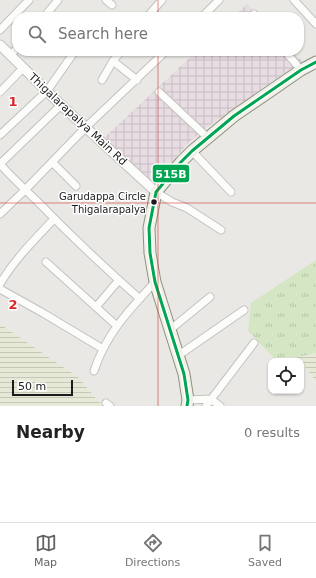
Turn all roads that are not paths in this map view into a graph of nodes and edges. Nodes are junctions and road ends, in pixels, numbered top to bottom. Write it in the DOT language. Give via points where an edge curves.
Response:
graph roads {
  1 [pos="29,0"];
  2 [pos="58,0"];
  3 [pos="106,0"];
  4 [pos="162,0"];
  5 [pos="219,0"];
  6 [pos="294,0"];
  7 [pos="112,6"];
  8 [pos="17,12"];
  9 [pos="48,12"];
  10 [pos="152,12"];
  11 [pos="207,12"];
  12 [pos="12,18"];
  13 [pos="316,24"];
  14 [pos="0,30"];
  15 [pos="0,45"];
  16 [pos="11,55"];
  17 [pos="72,56"];
  18 [pos="118,56"];
  19 [pos="161,56"];
  20 [pos="289,56"];
  21 [pos="114,61"];
  22 [pos="316,62"];
  23 [pos="23,68"];
  24 [pos="301,70"];
  25 [pos="102,80"];
  26 [pos="137,80"];
  27 [pos="47,91"];
  28 [pos="0,92"];
  29 [pos="158,92"];
  30 [pos="61,105"];
  31 [pos="85,128"];
  32 [pos="0,134"];
  33 [pos="208,138"];
  34 [pos="192,151"];
  35 [pos="52,162"];
  36 [pos="0,164"];
  37 [pos="76,186"];
  38 [pos="25,190"];
  39 [pos="156,192"];
  40 [pos="231,192"];
  41 [pos="0,214"];
  42 [pos="54,219"];
  43 [pos="221,230"];
  44 [pos="46,262"];
  45 [pos="119,280"];
  46 [pos="155,282"];
  47 [pos="0,284"];
  48 [pos="0,289"];
  49 [pos="210,297"];
  50 [pos="140,299"];
  51 [pos="96,307"];
  52 [pos="244,310"];
  53 [pos="117,326"];
  54 [pos="171,329"];
  55 [pos="254,343"];
  56 [pos="103,349"];
  57 [pos="179,355"];
  58 [pos="94,371"];
  59 [pos="211,399"];
  60 [pos="187,403"];
  61 [pos="206,406"];
  62 [pos="220,406"];
  1 -- 8 [label="street"];
  2 -- 9 [label="street"];
  3 -- 7 [label="street"];
  4 -- 10 [label="street"];
  5 -- 11 [label="street"];
  6 -- 13 [label="street"];
  12 -- 14 [label="street"];
  15 -- 16 [label="street, Thigalarapalya Main Rd"];
  16 -- 23 [label="street, Thigalarapalya Main Rd"];
  17 -- 27 [label="street"];
  18 -- 21 [label="street"];
  19 -- 26 [label="street"];
  20 -- 24 [label="street"];
  21 -- 25 [label="street"];
  21 -- 26 [label="street"];
  22 -- 24 [label="main road"];
  23 -- 27 [label="street, Thigalarapalya Main Rd"];
  23 -- 28 [label="street"];
  24 -- 33 [label="main road" via="234,116"];
  26 -- 31 [label="street"];
  27 -- 30 [label="street, Thigalarapalya Main Rd"];
  27 -- 32 [label="street"];
  29 -- 33 [label="street"];
  30 -- 31 [label="street, Thigalarapalya Main Rd"];
  30 -- 36 [label="street"];
  31 -- 35 [label="street"];
  31 -- 39 [label="street, Thigalarapalya Main Rd"];
  33 -- 34 [label="main road"];
  34 -- 39 [label="main road"];
  34 -- 40 [label="street"];
  35 -- 37 [label="street"];
  35 -- 38 [label="street"];
  36 -- 38 [label="street"];
  38 -- 41 [label="street"];
  38 -- 42 [label="street"];
  39 -- 43 [label="street"];
  39 -- 46 [label="main road" via="149,228"];
  42 -- 45 [label="street"];
  42 -- 47 [label="street" via="20,256"];
  44 -- 51 [label="street"];
  45 -- 50 [label="street"];
  45 -- 51 [label="street"];
  46 -- 50 [label="street"];
  46 -- 54 [label="main road"];
  48 -- 56 [label="street"];
  49 -- 54 [label="street"];
  50 -- 53 [label="street"];
  51 -- 53 [label="street"];
  52 -- 57 [label="street"];
  53 -- 56 [label="street"];
  54 -- 57 [label="main road"];
  55 -- 59 [label="street"];
  56 -- 58 [label="street"];
  57 -- 60 [label="main road"];
  59 -- 60 [label="street"];
  59 -- 61 [label="street"];
  59 -- 62 [label="street"];
}
